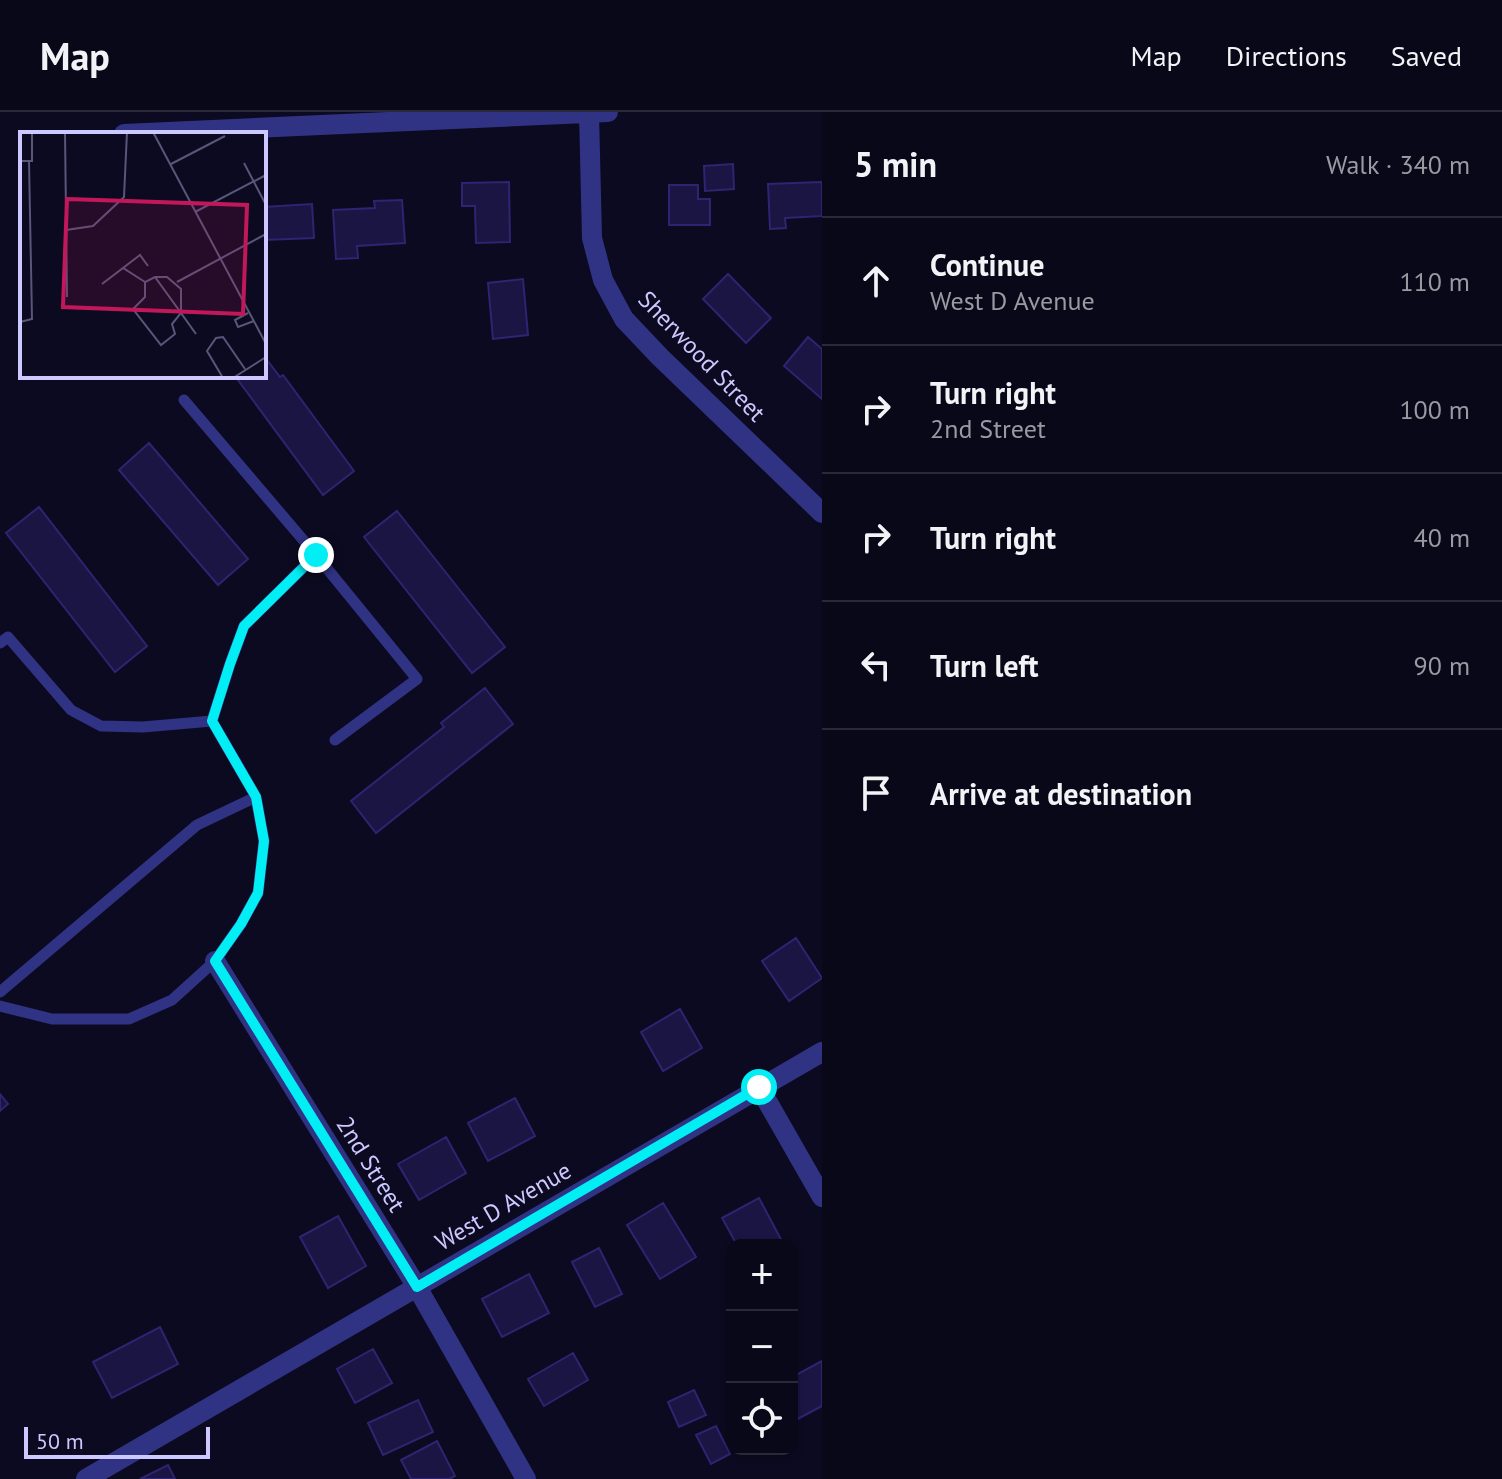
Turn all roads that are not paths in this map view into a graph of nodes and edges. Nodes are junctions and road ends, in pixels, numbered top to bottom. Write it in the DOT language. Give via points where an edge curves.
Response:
graph roads {
  1 [pos="608,112"];
  2 [pos="589,113"];
  3 [pos="168,132"];
  4 [pos="184,400"];
  5 [pos="822,513"];
  6 [pos="316,555"];
  7 [pos="0,643"];
  8 [pos="212,721"];
  9 [pos="335,740"];
  10 [pos="256,797"];
  11 [pos="215,961"];
  12 [pos="0,992"];
  13 [pos="0,1006"];
  14 [pos="822,1052"];
  15 [pos="759,1087"];
  16 [pos="822,1197"];
  17 [pos="417,1287"];
  18 [pos="86,1479"];
  19 [pos="526,1479"];
  1 -- 2 [label="street"];
  2 -- 3 [label="street"];
  2 -- 5 [label="street, Sherwood Street" via="592,238 603,280 624,319"];
  4 -- 6 [label="lane"];
  6 -- 8 [label="lane" via="244,626"];
  6 -- 9 [label="lane" via="417,679"];
  7 -- 8 [label="lane" via="8,637 71,710 101,726"];
  8 -- 10 [label="lane"];
  10 -- 11 [label="lane" via="264,841 258,893"];
  10 -- 12 [label="lane" via="197,825"];
  11 -- 13 [label="lane" via="172,1000 129,1019 52,1019"];
  11 -- 17 [label="street, 2nd Street"];
  14 -- 15 [label="street, West D Avenue"];
  15 -- 16 [label="street"];
  15 -- 17 [label="street, West D Avenue"];
  17 -- 18 [label="street, West D Avenue"];
  17 -- 19 [label="street, 2nd Street"];
}
